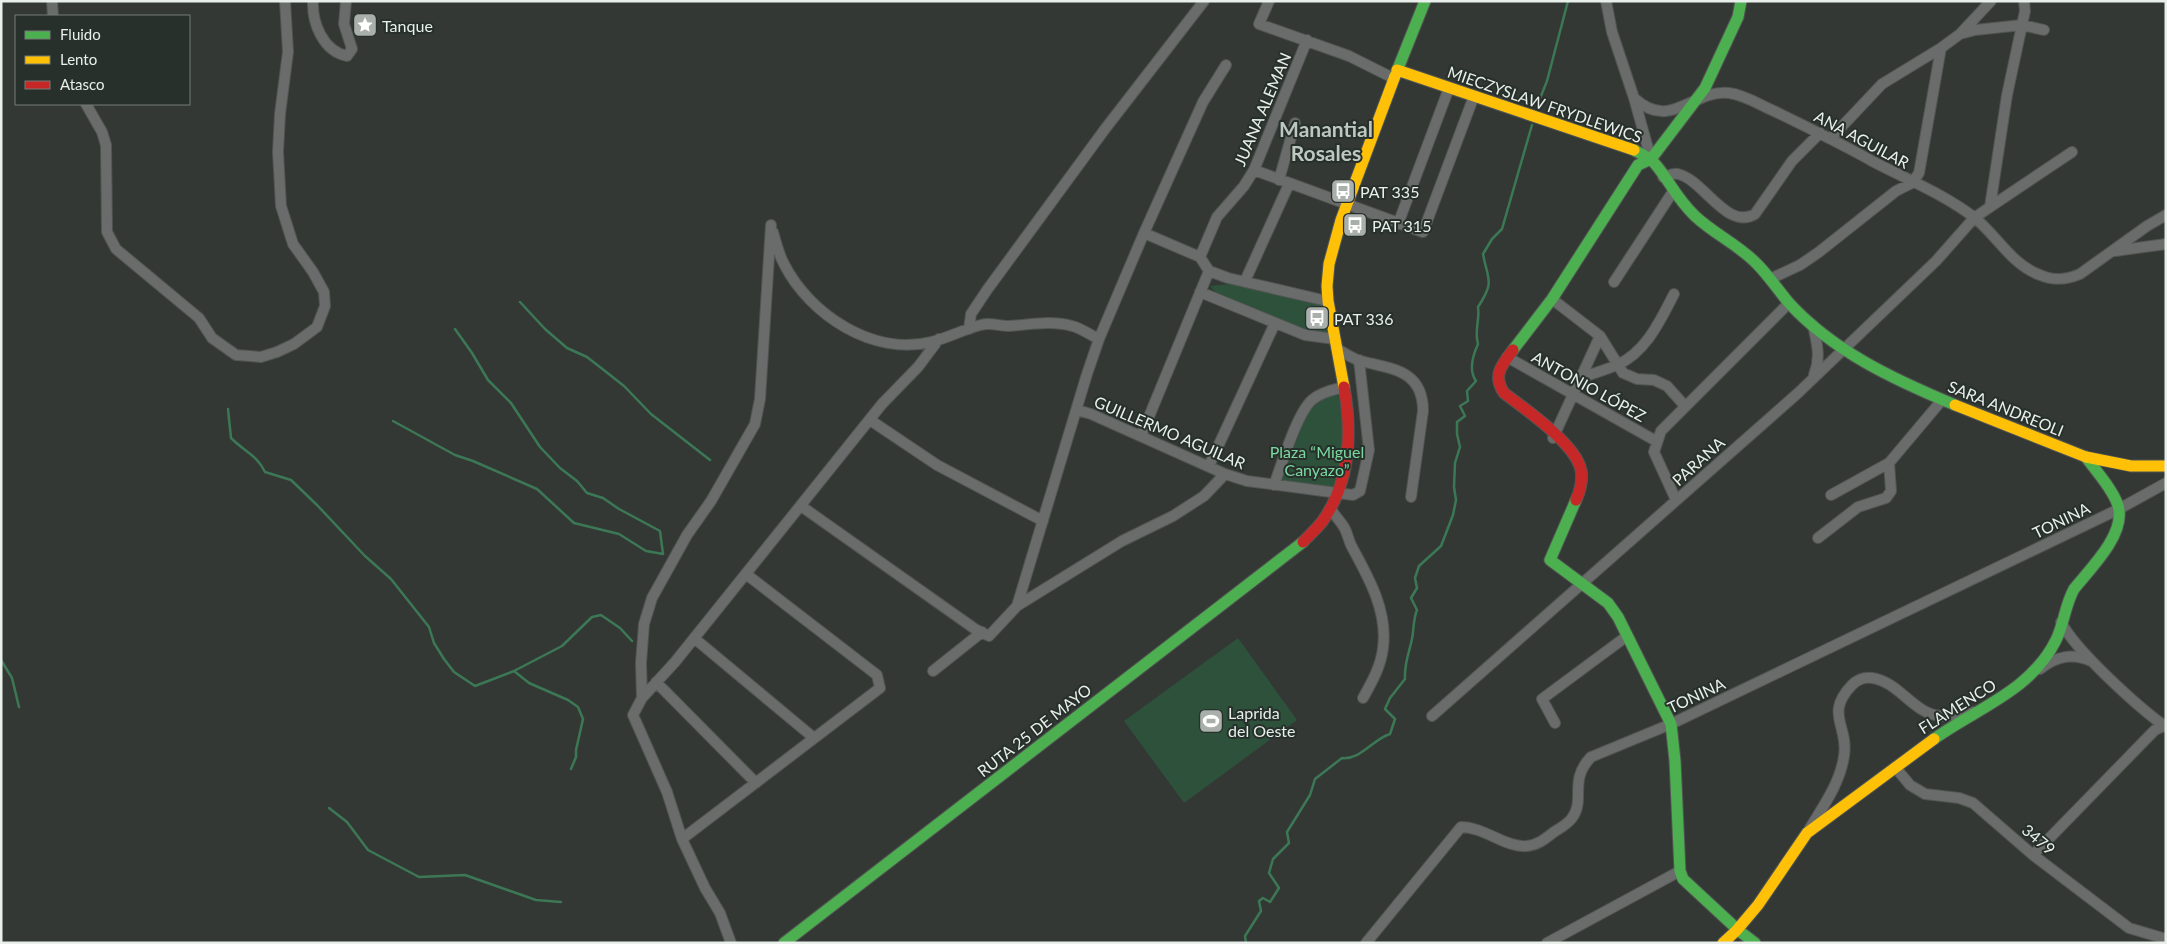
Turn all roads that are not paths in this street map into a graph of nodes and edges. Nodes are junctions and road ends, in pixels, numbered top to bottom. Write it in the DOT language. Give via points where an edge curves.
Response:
graph roads {
  1 [pos="52,1"];
  2 [pos="285,1"];
  3 [pos="313,1"];
  4 [pos="346,1"];
  5 [pos="1204,1"];
  6 [pos="1269,1"];
  7 [pos="1425,1"];
  8 [pos="1741,1"];
  9 [pos="1991,1"];
  10 [pos="2024,1"];
  11 [pos="1607,2"];
  12 [pos="53,15"];
  13 [pos="2022,25"];
  14 [pos="2044,30"];
  15 [pos="1960,34"];
  16 [pos="1307,40"];
  17 [pos="1941,48"];
  18 [pos="1226,65"];
  19 [pos="1395,74"];
  20 [pos="1449,88"];
  21 [pos="1474,96"];
  22 [pos="1634,98"];
  23 [pos="1692,103"];
  24 [pos="87,105"];
  25 [pos="1295,123"];
  26 [pos="1820,133"];
  27 [pos="1832,138"];
  28 [pos="2072,152"];
  29 [pos="1651,159"];
  30 [pos="1254,170"];
  31 [pos="1663,177"];
  32 [pos="1284,182"];
  33 [pos="1912,183"];
  34 [pos="1672,193"];
  35 [pos="1346,205"];
  36 [pos="1990,208"];
  37 [pos="2166,215"];
  38 [pos="1974,218"];
  39 [pos="1398,224"];
  40 [pos="1144,233"];
  41 [pos="2166,244"];
  42 [pos="2111,252"];
  43 [pos="1200,257"];
  44 [pos="1208,271"];
  45 [pos="1770,279"];
  46 [pos="1245,280"];
  47 [pos="1614,282"];
  48 [pos="1200,292"];
  49 [pos="1674,294"];
  50 [pos="1552,299"];
  51 [pos="1327,301"];
  52 [pos="1789,303"];
  53 [pos="1275,323"];
  54 [pos="1813,325"];
  55 [pos="969,329"];
  56 [pos="1600,336"];
  57 [pos="939,339"];
  58 [pos="1099,339"];
  59 [pos="1336,344"];
  60 [pos="1843,350"];
  61 [pos="1507,357"];
  62 [pos="1359,360"];
  63 [pos="1616,365"];
  64 [pos="1580,378"];
  65 [pos="1812,380"];
  66 [pos="1344,387"];
  67 [pos="1573,394"];
  68 [pos="1942,400"];
  69 [pos="1685,406"];
  70 [pos="1077,410"];
  71 [pos="870,420"];
  72 [pos="1141,436"];
  73 [pos="1554,436"];
  74 [pos="1656,440"];
  75 [pos="2086,457"];
  76 [pos="1889,463"];
  77 [pos="1209,466"];
  78 [pos="2166,466"];
  79 [pos="1225,474"];
  80 [pos="2166,483"];
  81 [pos="1274,484"];
  82 [pos="1340,494"];
  83 [pos="1831,495"];
  84 [pos="1410,497"];
  85 [pos="1676,500"];
  86 [pos="800,506"];
  87 [pos="2119,510"];
  88 [pos="1332,511"];
  89 [pos="1043,521"];
  90 [pos="1818,538"];
  91 [pos="746,574"];
  92 [pos="1582,582"];
  93 [pos="1017,606"];
  94 [pos="2061,622"];
  95 [pos="982,632"];
  96 [pos="1627,636"];
  97 [pos="694,638"];
  98 [pos="2094,662"];
  99 [pos="933,671"];
  100 [pos="2032,675"];
  101 [pos="656,682"];
  102 [pos="642,698"];
  103 [pos="1363,698"];
  104 [pos="1979,711"];
  105 [pos="1432,716"];
  106 [pos="1555,723"];
  107 [pos="1671,724"];
  108 [pos="2165,726"];
  109 [pos="814,738"];
  110 [pos="1895,767"];
  111 [pos="756,783"];
  112 [pos="1807,833"];
  113 [pos="682,839"];
  114 [pos="2033,855"];
  115 [pos="1680,871"];
  116 [pos="1738,930"];
  117 [pos="2166,939"];
  118 [pos="731,943"];
  119 [pos="784,943"];
  120 [pos="1366,943"];
  121 [pos="1547,943"];
  122 [pos="1723,943"];
  123 [pos="1755,943"];
  1 -- 12 [label="street"];
  2 -- 24 [label="street" via="288,52 278,152 281,206 293,244 324,292 325,306 317,327 294,344 261,357 236,354 212,338 199,318 116,249 107,232 106,145"];
  3 -- 4 [label="street" via="318,30 329,47 346,56 352,49 344,24"];
  5 -- 55 [label="street" via="987,290 971,314"];
  6 -- 16 [label="street" via="1259,24"];
  7 -- 19 [label="street, RUTA 25 DE MAYO"];
  8 -- 23 [label="street" via="1738,17 1705,88"];
  9 -- 15 [label="street"];
  10 -- 13 [label="street"];
  11 -- 22 [label="street" via="1612,32"];
  13 -- 14 [label="street"];
  13 -- 15 [label="street"];
  13 -- 36 [label="street" via="2007,95"];
  15 -- 17 [label="street"];
  16 -- 19 [label="street"];
  16 -- 30 [label="street, JUANA ALEMAN"];
  17 -- 27 [label="street" via="1882,84"];
  17 -- 33 [label="street" via="1919,173"];
  18 -- 40 [label="street" via="1203,102"];
  19 -- 20 [label="street, MIECZYSLAW FRYDLEWICS"];
  19 -- 35 [label="street, RUTA 25 DE MAYO"];
  20 -- 21 [label="street, MIECZYSLAW FRYDLEWICS"];
  20 -- 39 [label="street"];
  21 -- 29 [label="street, MIECZYSLAW FRYDLEWICS" via="1630,147"];
  21 -- 39 [label="street" via="1423,232"];
  22 -- 23 [label="street, ANA AGUILAR" via="1646,108 1668,112"];
  22 -- 29 [label="street"];
  23 -- 26 [label="street, ANA AGUILAR" via="1717,93 1738,95"];
  23 -- 29 [label="street"];
  25 -- 32 [label="street"];
  26 -- 27 [label="street, ANA AGUILAR"];
  26 -- 31 [label="street" via="1792,161 1755,214 1748,219 1735,218 1683,177 1672,174"];
  27 -- 33 [label="street, ANA AGUILAR"];
  28 -- 36 [label="street, PARANA"];
  29 -- 31 [label="street, MIECZYSLAW FRYDLEWICS"];
  29 -- 50 [label="street" via="1638,165 1630,176"];
  30 -- 32 [label="street"];
  30 -- 43 [label="street, JUANA ALEMAN" via="1217,217"];
  31 -- 34 [label="street, MIECZYSLAW FRYDLEWICS"];
  32 -- 35 [label="street"];
  32 -- 46 [label="street"];
  33 -- 38 [label="street, ANA AGUILAR"];
  33 -- 45 [label="street" via="1896,191 1800,265"];
  34 -- 45 [label="street, MIECZYSLAW FRYDLEWICS" via="1699,220 1740,248"];
  34 -- 47 [label="street"];
  35 -- 39 [label="street"];
  35 -- 51 [label="street, RUTA 25 DE MAYO" via="1331,258"];
  36 -- 38 [label="street, PARANA"];
  37 -- 42 [label="street"];
  38 -- 42 [label="street, ANA AGUILAR" via="2021,264 2040,275 2068,279"];
  38 -- 60 [label="street, PARANA" via="1936,261"];
  40 -- 43 [label="street"];
  40 -- 58 [label="street"];
  41 -- 42 [label="street"];
  43 -- 44 [label="street"];
  44 -- 46 [label="street"];
  44 -- 48 [label="street"];
  45 -- 52 [label="street, MIECZYSLAW FRYDLEWICS"];
  46 -- 51 [label="street"];
  48 -- 53 [label="street"];
  48 -- 72 [label="street"];
  49 -- 63 [label="street" via="1645,343"];
  50 -- 56 [label="street"];
  50 -- 61 [label="street"];
  51 -- 59 [label="street, RUTA 25 DE MAYO"];
  52 -- 54 [label="street, MIECZYSLAW FRYDLEWICS"];
  52 -- 69 [label="street"];
  53 -- 59 [label="street"];
  53 -- 77 [label="street"];
  54 -- 60 [label="street, MIECZYSLAW FRYDLEWICS"];
  54 -- 65 [label="street" via="1819,351"];
  55 -- 57 [label="street"];
  55 -- 58 [label="street" via="984,324 1058,323 1074,326"];
  56 -- 63 [label="street"];
  56 -- 64 [label="street"];
  57 -- 71 [label="street" via="918,368"];
  57 -- 102 [label="street" via="900,345 858,334 835,321 795,282 783,263 771,225 760,399 755,424 652,598 644,624"];
  58 -- 70 [label="street"];
  59 -- 62 [label="street"];
  59 -- 66 [label="street, RUTA 25 DE MAYO"];
  60 -- 65 [label="street, PARANA"];
  60 -- 68 [label="street, SARA ANDREOLI"];
  61 -- 67 [label="street, ANTONIO LÓPEZ"];
  61 -- 73 [label="street" via="1497,374 1498,385"];
  62 -- 82 [label="street" via="1369,450 1360,492"];
  62 -- 84 [label="street" via="1396,369 1419,387 1423,411"];
  63 -- 64 [label="street"];
  63 -- 69 [label="street" via="1623,373 1637,379 1654,380 1667,386"];
  64 -- 67 [label="street"];
  65 -- 85 [label="street, PARANA"];
  66 -- 81 [label="street" via="1310,401 1302,413"];
  66 -- 82 [label="street, RUTA 25 DE MAYO" via="1350,442 1347,472"];
  67 -- 73 [label="street"];
  67 -- 74 [label="street, ANTONIO LÓPEZ"];
  68 -- 75 [label="street, SARA ANDREOLI"];
  68 -- 76 [label="street"];
  69 -- 74 [label="street"];
  70 -- 72 [label="street, GUILLERMO AGUILAR"];
  70 -- 89 [label="street"];
  71 -- 86 [label="street"];
  71 -- 89 [label="street" via="937,465"];
  72 -- 77 [label="street, GUILLERMO AGUILAR"];
  73 -- 92 [label="street" via="1564,441 1581,469 1582,482 1550,560"];
  74 -- 85 [label="street" via="1656,460"];
  75 -- 78 [label="street, SARA ANDREOLI" via="2131,466"];
  75 -- 87 [label="street" via="2109,487"];
  76 -- 83 [label="street"];
  76 -- 90 [label="street" via="1890,491 1886,498 1858,507"];
  77 -- 79 [label="street, GUILLERMO AGUILAR"];
  79 -- 81 [label="street, GUILLERMO AGUILAR"];
  79 -- 93 [label="street" via="1204,496 1173,516 1122,541"];
  80 -- 87 [label="street, TONINA"];
  81 -- 82 [label="street, GUILLERMO AGUILAR"];
  82 -- 88 [label="street, RUTA 25 DE MAYO"];
  85 -- 92 [label="street, PARANA"];
  86 -- 91 [label="street"];
  86 -- 95 [label="street"];
  87 -- 94 [label="street, FLAMENCO" via="2119,523 2112,540 2074,589"];
  87 -- 107 [label="street, TONINA"];
  88 -- 103 [label="street" via="1365,570 1384,624 1384,648 1378,671"];
  88 -- 119 [label="street, RUTA 25 DE MAYO" via="1304,542"];
  89 -- 93 [label="street"];
  91 -- 97 [label="street"];
  91 -- 109 [label="street" via="876,675 880,688"];
  92 -- 96 [label="street" via="1608,603"];
  92 -- 105 [label="street, PARANA"];
  93 -- 95 [label="street" via="989,636"];
  94 -- 98 [label="street"];
  94 -- 100 [label="street, FLAMENCO" via="2056,640"];
  95 -- 99 [label="street"];
  96 -- 106 [label="street" via="1542,699"];
  96 -- 107 [label="street"];
  97 -- 101 [label="street"];
  97 -- 109 [label="street"];
  98 -- 100 [label="street" via="2067,656 2051,660"];
  98 -- 108 [label="street"];
  100 -- 104 [label="street, FLAMENCO"];
  101 -- 102 [label="street"];
  101 -- 111 [label="street"];
  102 -- 113 [label="street" via="633,715 667,792"];
  104 -- 110 [label="street, FLAMENCO"];
  104 -- 112 [label="street" via="1941,716 1931,714 1918,708 1892,686 1874,678 1857,680 1843,694 1839,704 1845,754 1838,780"];
  107 -- 115 [label="street"];
  107 -- 120 [label="street, TONINA" via="1591,757 1582,766 1578,777 1578,799 1573,817 1539,844 1519,845 1472,827 1461,827"];
  108 -- 114 [label="street" via="2150,735"];
  109 -- 111 [label="street"];
  110 -- 112 [label="street, FLAMENCO"];
  110 -- 114 [label="street, 3479" via="1910,785 1925,794 1973,803"];
  111 -- 113 [label="street"];
  112 -- 116 [label="street, FLAMENCO"];
  113 -- 118 [label="street" via="720,913"];
  114 -- 117 [label="street, 3479" via="2129,928"];
  115 -- 116 [label="street" via="1683,879"];
  115 -- 121 [label="street"];
  116 -- 122 [label="street, FLAMENCO"];
  116 -- 123 [label="street"];
}
